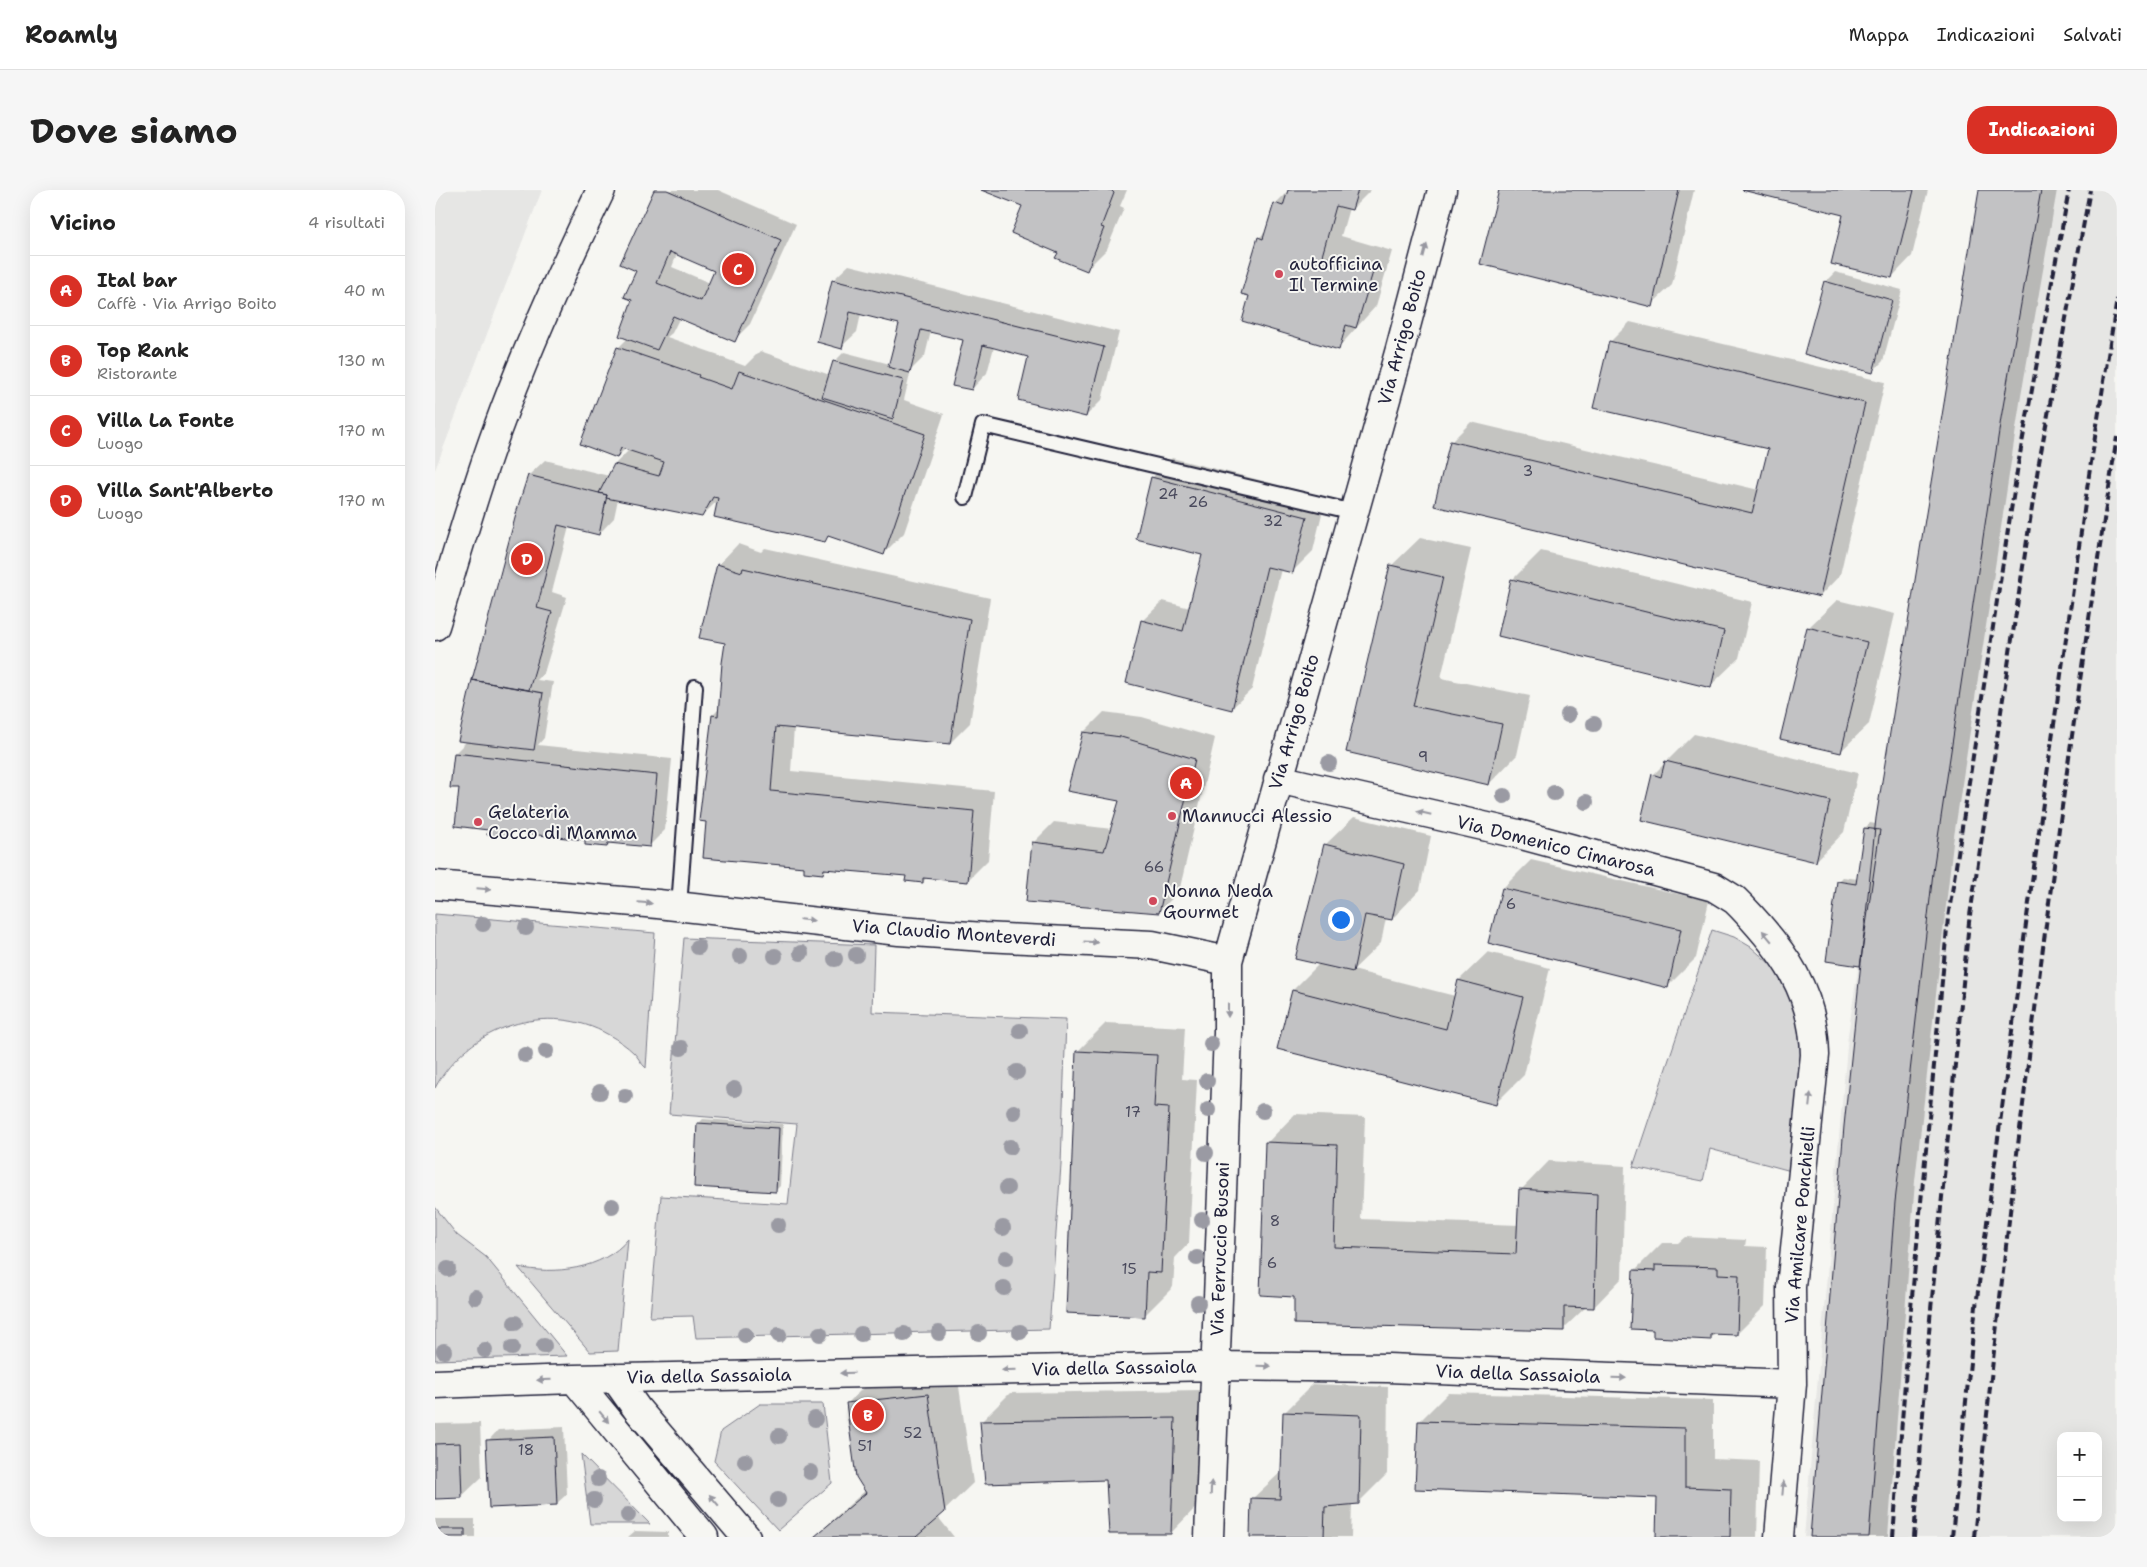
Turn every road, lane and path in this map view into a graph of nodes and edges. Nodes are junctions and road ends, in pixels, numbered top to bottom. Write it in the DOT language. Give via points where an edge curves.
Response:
graph roads {
  1 [pos="601,190"];
  2 [pos="1442,190"];
  3 [pos="965,497"];
  4 [pos="1354,512"];
  5 [pos="435,626"];
  6 [pos="695,687"];
  7 [pos="1278,779"];
  8 [pos="435,885"];
  9 [pos="679,906"];
  10 [pos="1228,962"];
  11 [pos="1796,975"];
  12 [pos="1215,1366"];
  13 [pos="615,1378"];
  14 [pos="574,1379"];
  15 [pos="435,1384"];
  16 [pos="1792,1384"];
  17 [pos="704,1537"];
  18 [pos="746,1537"];
  19 [pos="1209,1537"];
  20 [pos="1779,1537"];
  1 -- 5 [label="street" via="561,272 497,429"];
  4 -- 2 [label="street, Via Arrigo Boito, one-way"];
  3 -- 4 [label="lane" via="983,425"];
  4 -- 7 [label="street, Via Arrigo Boito"];
  6 -- 9 [label="lane"];
  7 -- 10 [label="street, Via Arrigo Boito"];
  11 -- 7 [label="street, Via Domenico Cimarosa, one-way" via="1749,914 1735,900 1714,887 1518,834"];
  8 -- 9 [label="street, Via Claudio Monteverdi, one-way"];
  9 -- 10 [label="street, Via Claudio Monteverdi, one-way" via="984,938 1152,945"];
  10 -- 12 [label="street, Via Ferruccio Busoni, one-way"];
  16 -- 11 [label="street, Via Amilcare Ponchielli, one-way" via="1791,1287 1815,1055 1813,1026"];
  12 -- 13 [label="street, Via della Sassaiola, one-way"];
  12 -- 16 [label="street, Via della Sassaiola, one-way" via="1388,1368"];
  19 -- 12 [label="street, Via Ferruccio Busoni, one-way"];
  13 -- 14 [label="street, Via della Sassaiola"];
  18 -- 13 [label="street, one-way" via="637,1410"];
  14 -- 15 [label="street, Via della Sassaiola, one-way"];
  14 -- 17 [label="street, one-way"];
  20 -- 16 [label="street, Via Amilcare Ponchielli, one-way"];
}
